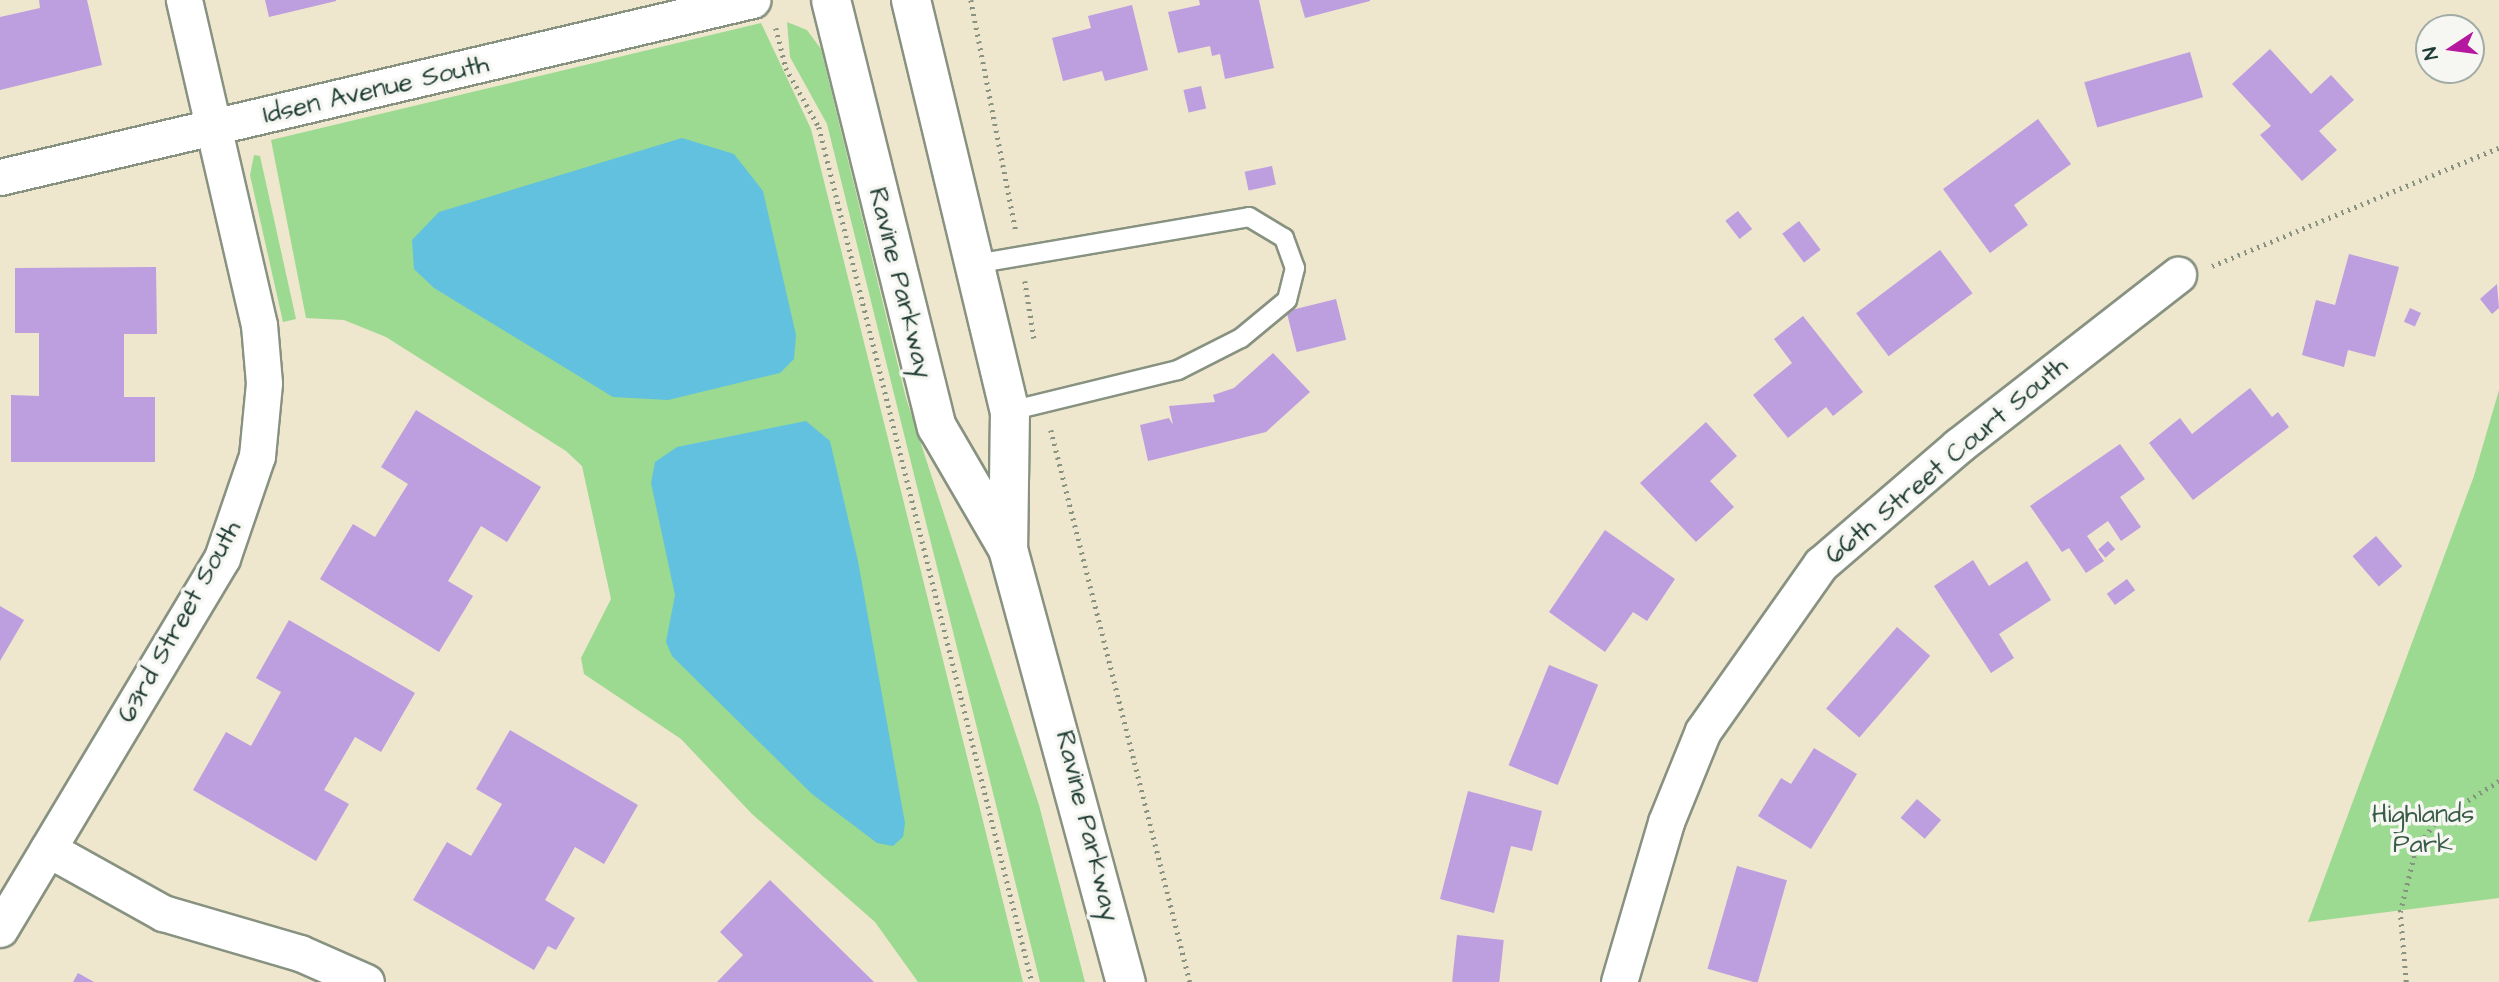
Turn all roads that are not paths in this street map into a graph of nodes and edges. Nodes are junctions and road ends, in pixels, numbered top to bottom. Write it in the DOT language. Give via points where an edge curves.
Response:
graph roads {
  1 [pos="184,0"];
  2 [pos="752,0"];
  3 [pos="831,0"];
  4 [pos="911,0"];
  5 [pos="215,128"];
  6 [pos="0,177"];
  7 [pos="975,264"];
  8 [pos="2178,275"];
  9 [pos="1028,407"];
  10 [pos="1009,549"];
  11 [pos="48,849"];
  12 [pos="0,929"];
  13 [pos="366,982"];
  14 [pos="1126,982"];
  15 [pos="1619,982"];
  1 -- 5 [label="street, 63rd Street South"];
  2 -- 5 [label="street, Idsen Avenue South"];
  3 -- 10 [label="street, Ravine Parkway" via="936,427"];
  4 -- 7 [label="street, Ravine Parkway"];
  5 -- 6 [label="street, Idsen Avenue South"];
  5 -- 11 [label="street, 63rd Street South" via="261,340 257,456 222,558"];
  7 -- 9 [label="street, Ravine Parkway"];
  7 -- 9 [label="lane" via="1249,217 1284,238 1295,268 1287,300 1241,338 1178,370"];
  8 -- 15 [label="street, 66th Street Court South" via="1958,446 1821,564 1703,731 1666,822"];
  9 -- 10 [label="street, Ravine Parkway"];
  10 -- 14 [label="street, Ravine Parkway"];
  11 -- 12 [label="street, 63rd Street South"];
  11 -- 13 [label="street" via="170,915 300,953"];
}
